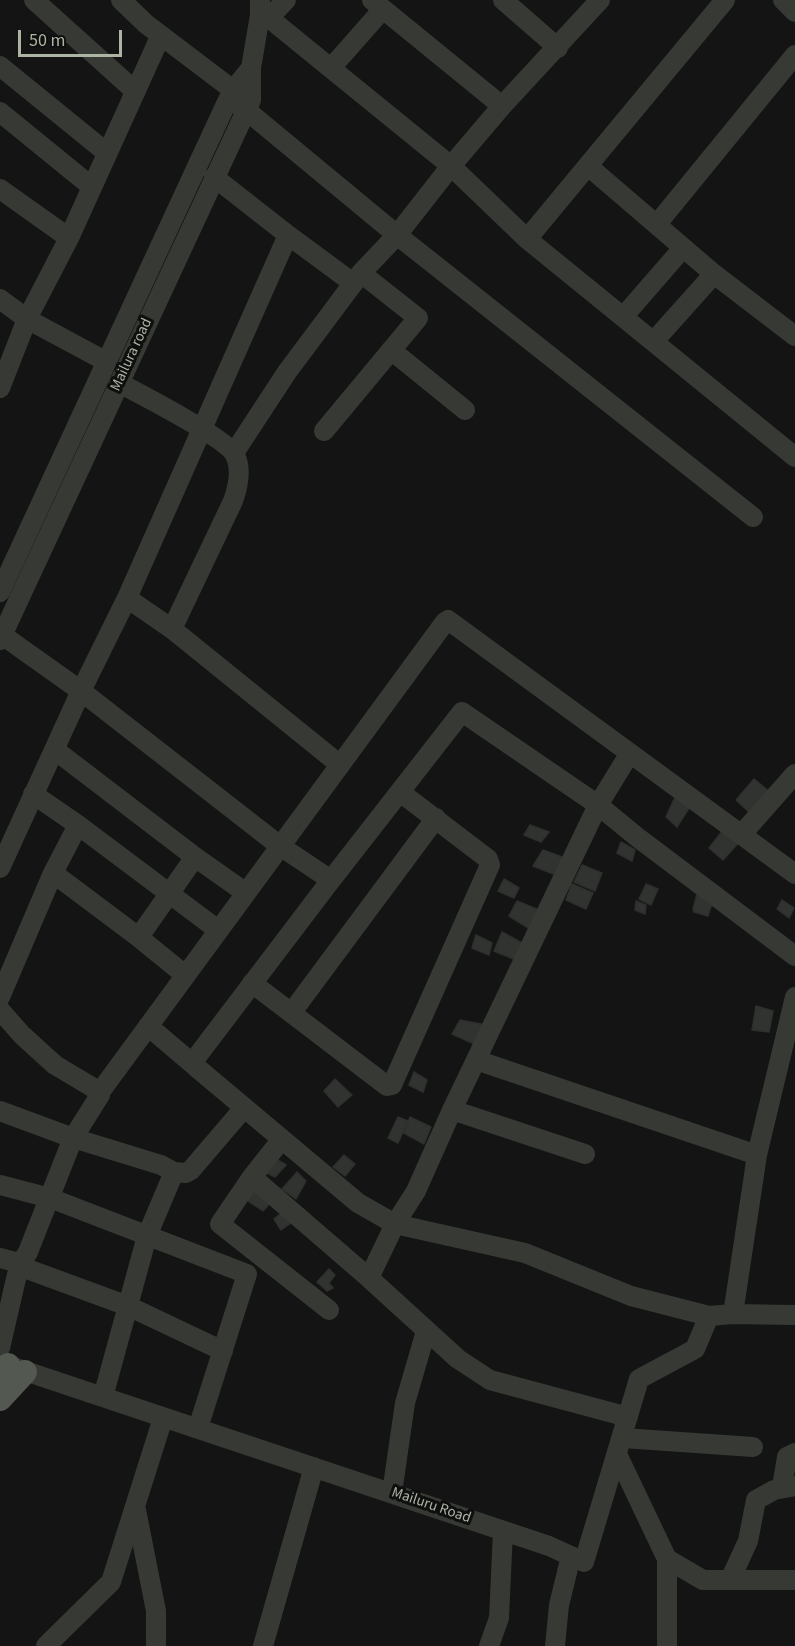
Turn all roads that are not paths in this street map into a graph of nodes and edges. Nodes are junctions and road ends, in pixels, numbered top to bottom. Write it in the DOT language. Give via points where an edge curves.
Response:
graph roads {
  1 [pos="34,0"];
  2 [pos="122,0"];
  3 [pos="286,0"];
  4 [pos="503,0"];
  5 [pos="600,0"];
  6 [pos="725,0"];
  7 [pos="783,0"];
  8 [pos="378,5"];
  9 [pos="263,11"];
  10 [pos="795,12"];
  11 [pos="161,35"];
  12 [pos="558,48"];
  13 [pos="795,55"];
  14 [pos="0,66"];
  15 [pos="251,68"];
  16 [pos="331,68"];
  17 [pos="135,92"];
  18 [pos="231,94"];
  19 [pos="502,106"];
  20 [pos="246,110"];
  21 [pos="0,112"];
  22 [pos="107,153"];
  23 [pos="451,166"];
  24 [pos="588,166"];
  25 [pos="214,177"];
  26 [pos="92,187"];
  27 [pos="0,189"];
  28 [pos="657,224"];
  29 [pos="288,235"];
  30 [pos="396,235"];
  31 [pos="69,238"];
  32 [pos="527,239"];
  33 [pos="683,248"];
  34 [pos="714,274"];
  35 [pos="357,278"];
  36 [pos="0,299"];
  37 [pos="623,317"];
  38 [pos="27,319"];
  39 [pos="795,336"];
  40 [pos="654,341"];
  41 [pos="391,350"];
  42 [pos="107,362"];
  43 [pos="119,383"];
  44 [pos="0,388"];
  45 [pos="465,410"];
  46 [pos="201,429"];
  47 [pos="324,431"];
  48 [pos="234,453"];
  49 [pos="795,457"];
  50 [pos="753,517"];
  51 [pos="0,592"];
  52 [pos="127,598"];
  53 [pos="172,629"];
  54 [pos="1,638"];
  55 [pos="81,691"];
  56 [pos="55,750"];
  57 [pos="630,753"];
  58 [pos="339,764"];
  59 [pos="795,774"];
  60 [pos="400,792"];
  61 [pos="33,794"];
  62 [pos="598,805"];
  63 [pos="436,818"];
  64 [pos="78,825"];
  65 [pos="741,835"];
  66 [pos="280,846"];
  67 [pos="195,857"];
  68 [pos="0,868"];
  69 [pos="53,873"];
  70 [pos="795,874"];
  71 [pos="331,880"];
  72 [pos="246,893"];
  73 [pos="169,894"];
  74 [pos="218,930"];
  75 [pos="137,936"];
  76 [pos="795,956"];
  77 [pos="185,975"];
  78 [pos="252,983"];
  79 [pos="0,996"];
  80 [pos="795,997"];
  81 [pos="0,1010"];
  82 [pos="291,1012"];
  83 [pos="7,1025"];
  84 [pos="148,1026"];
  85 [pos="476,1060"];
  86 [pos="194,1065"];
  87 [pos="99,1092"];
  88 [pos="244,1108"];
  89 [pos="452,1110"];
  90 [pos="0,1111"];
  91 [pos="73,1138"];
  92 [pos="282,1139"];
  93 [pos="585,1154"];
  94 [pos="758,1155"];
  95 [pos="174,1172"];
  96 [pos="252,1177"];
  97 [pos="0,1185"];
  98 [pos="50,1198"];
  99 [pos="395,1224"];
  100 [pos="147,1236"];
  101 [pos="0,1258"];
  102 [pos="19,1266"];
  103 [pos="369,1278"];
  104 [pos="128,1306"];
  105 [pos="329,1310"];
  106 [pos="733,1314"];
  107 [pos="795,1315"];
  108 [pos="709,1316"];
  109 [pos="426,1330"];
  110 [pos="223,1351"];
  111 [pos="6,1364"];
  112 [pos="104,1397"];
  113 [pos="0,1399"];
  114 [pos="628,1417"];
  115 [pos="163,1418"];
  116 [pos="198,1428"];
  117 [pos="620,1446"];
  118 [pos="753,1447"];
  119 [pos="795,1453"];
  120 [pos="315,1467"];
  121 [pos="789,1487"];
  122 [pos="392,1493"];
  123 [pos="135,1507"];
  124 [pos="503,1531"];
  125 [pos="571,1556"];
  126 [pos="667,1559"];
  127 [pos="730,1580"];
  128 [pos="795,1580"];
  129 [pos="46,1646"];
  130 [pos="156,1646"];
  131 [pos="263,1646"];
  132 [pos="489,1646"];
  133 [pos="555,1646"];
  134 [pos="667,1646"];
  1 -- 17 [label="street"];
  2 -- 11 [label="street"];
  3 -- 9 [label="street"];
  4 -- 12 [label="street"];
  5 -- 12 [label="street"];
  6 -- 24 [label="street"];
  7 -- 10 [label="street"];
  8 -- 16 [label="street"];
  8 -- 19 [label="street"];
  9 -- 15 [label="street, Mailura road"];
  9 -- 16 [label="street"];
  11 -- 17 [label="street"];
  11 -- 18 [label="street"];
  12 -- 19 [label="street"];
  13 -- 28 [label="street"];
  14 -- 22 [label="street"];
  15 -- 18 [label="street, Mailura road"];
  15 -- 20 [label="street, Mailura road" via="251,100"];
  16 -- 23 [label="street"];
  17 -- 22 [label="street"];
  18 -- 20 [label="street"];
  18 -- 42 [label="street, Mailura road"];
  19 -- 23 [label="street"];
  20 -- 25 [label="street, Mailura road"];
  20 -- 30 [label="street"];
  21 -- 26 [label="street"];
  22 -- 26 [label="street"];
  23 -- 30 [label="street"];
  23 -- 32 [label="street"];
  24 -- 28 [label="street"];
  24 -- 32 [label="street"];
  25 -- 29 [label="street"];
  25 -- 43 [label="street, Mailura road"];
  26 -- 31 [label="street"];
  27 -- 31 [label="street"];
  28 -- 33 [label="street"];
  29 -- 35 [label="street"];
  29 -- 46 [label="street"];
  30 -- 35 [label="street"];
  30 -- 50 [label="street"];
  31 -- 38 [label="street"];
  32 -- 37 [label="street"];
  33 -- 34 [label="street"];
  33 -- 37 [label="street"];
  34 -- 39 [label="street"];
  34 -- 40 [label="street"];
  35 -- 41 [label="street" via="418,318"];
  35 -- 48 [label="street" via="287,372"];
  36 -- 38 [label="street"];
  37 -- 40 [label="street"];
  38 -- 42 [label="street"];
  38 -- 44 [label="street"];
  40 -- 49 [label="street"];
  41 -- 45 [label="street"];
  41 -- 47 [label="street"];
  42 -- 51 [label="street, Mailura road"];
  43 -- 46 [label="street"];
  43 -- 54 [label="street, Mailura road"];
  46 -- 48 [label="street"];
  46 -- 52 [label="street"];
  48 -- 53 [label="street" via="238,481 233,501"];
  52 -- 53 [label="street"];
  52 -- 55 [label="street"];
  53 -- 58 [label="street"];
  54 -- 55 [label="street"];
  55 -- 56 [label="street"];
  55 -- 66 [label="street"];
  56 -- 61 [label="street"];
  56 -- 67 [label="street"];
  57 -- 58 [label="street" via="448,620"];
  57 -- 62 [label="street"];
  57 -- 65 [label="street"];
  58 -- 66 [label="street"];
  59 -- 65 [label="street"];
  60 -- 62 [label="street" via="462,712"];
  60 -- 63 [label="street"];
  60 -- 71 [label="street"];
  61 -- 64 [label="street"];
  61 -- 68 [label="street"];
  62 -- 76 [label="street"];
  62 -- 85 [label="street"];
  63 -- 82 [label="street"];
  63 -- 82 [label="street" via="488,859 490,868 393,1085 387,1086"];
  64 -- 69 [label="street"];
  64 -- 73 [label="street"];
  65 -- 70 [label="street"];
  66 -- 71 [label="street"];
  66 -- 72 [label="street"];
  67 -- 72 [label="street"];
  67 -- 73 [label="street"];
  69 -- 75 [label="street"];
  69 -- 79 [label="street"];
  71 -- 78 [label="street"];
  72 -- 74 [label="street"];
  73 -- 74 [label="street"];
  73 -- 75 [label="street"];
  74 -- 77 [label="street"];
  75 -- 77 [label="street"];
  77 -- 84 [label="street"];
  78 -- 82 [label="street"];
  78 -- 86 [label="street"];
  80 -- 94 [label="street"];
  81 -- 83 [label="street"];
  83 -- 87 [label="street" via="55,1065"];
  84 -- 86 [label="street"];
  84 -- 87 [label="street"];
  85 -- 89 [label="street"];
  85 -- 94 [label="street"];
  86 -- 88 [label="street"];
  87 -- 91 [label="street"];
  88 -- 92 [label="street"];
  88 -- 95 [label="street" via="191,1170"];
  89 -- 93 [label="street"];
  89 -- 99 [label="street" via="416,1191"];
  90 -- 91 [label="street"];
  91 -- 95 [label="street"];
  91 -- 98 [label="street"];
  92 -- 96 [label="street"];
  92 -- 99 [label="street" via="358,1203"];
  94 -- 106 [label="street"];
  95 -- 100 [label="street"];
  96 -- 103 [label="street"];
  96 -- 105 [label="street" via="220,1224"];
  97 -- 98 [label="street"];
  98 -- 100 [label="street"];
  98 -- 102 [label="street"];
  99 -- 103 [label="street"];
  99 -- 108 [label="street" via="525,1253 631,1296"];
  100 -- 104 [label="street"];
  100 -- 110 [label="street" via="247,1274"];
  101 -- 102 [label="street"];
  102 -- 104 [label="street"];
  102 -- 111 [label="street"];
  103 -- 109 [label="street"];
  104 -- 110 [label="street"];
  104 -- 112 [label="street"];
  106 -- 107 [label="street"];
  106 -- 108 [label="street"];
  108 -- 114 [label="street" via="695,1349 639,1379"];
  109 -- 114 [label="street" via="458,1359 490,1380"];
  109 -- 122 [label="street" via="405,1402"];
  110 -- 116 [label="street"];
  111 -- 112 [label="street, Mailuru Road"];
  111 -- 113 [label="main road"];
  112 -- 115 [label="street, Mailuru Road"];
  114 -- 117 [label="street"];
  115 -- 116 [label="street, Mailuru Road"];
  115 -- 123 [label="street"];
  116 -- 120 [label="street, Mailuru Road"];
  117 -- 118 [label="street"];
  117 -- 125 [label="street" via="584,1562"];
  117 -- 126 [label="street"];
  119 -- 121 [label="street" via="787,1457"];
  120 -- 122 [label="street, Mailuru Road"];
  120 -- 131 [label="street"];
  121 -- 127 [label="street" via="774,1490 755,1502 748,1541"];
  122 -- 124 [label="street, Mailuru Road"];
  123 -- 129 [label="street" via="111,1582"];
  123 -- 130 [label="street" via="156,1611"];
  124 -- 125 [label="street, Mailuru Road"];
  124 -- 132 [label="street" via="499,1618"];
  125 -- 133 [label="street" via="559,1605"];
  126 -- 127 [label="street" via="703,1580"];
  126 -- 134 [label="street"];
  127 -- 128 [label="street"];
}
